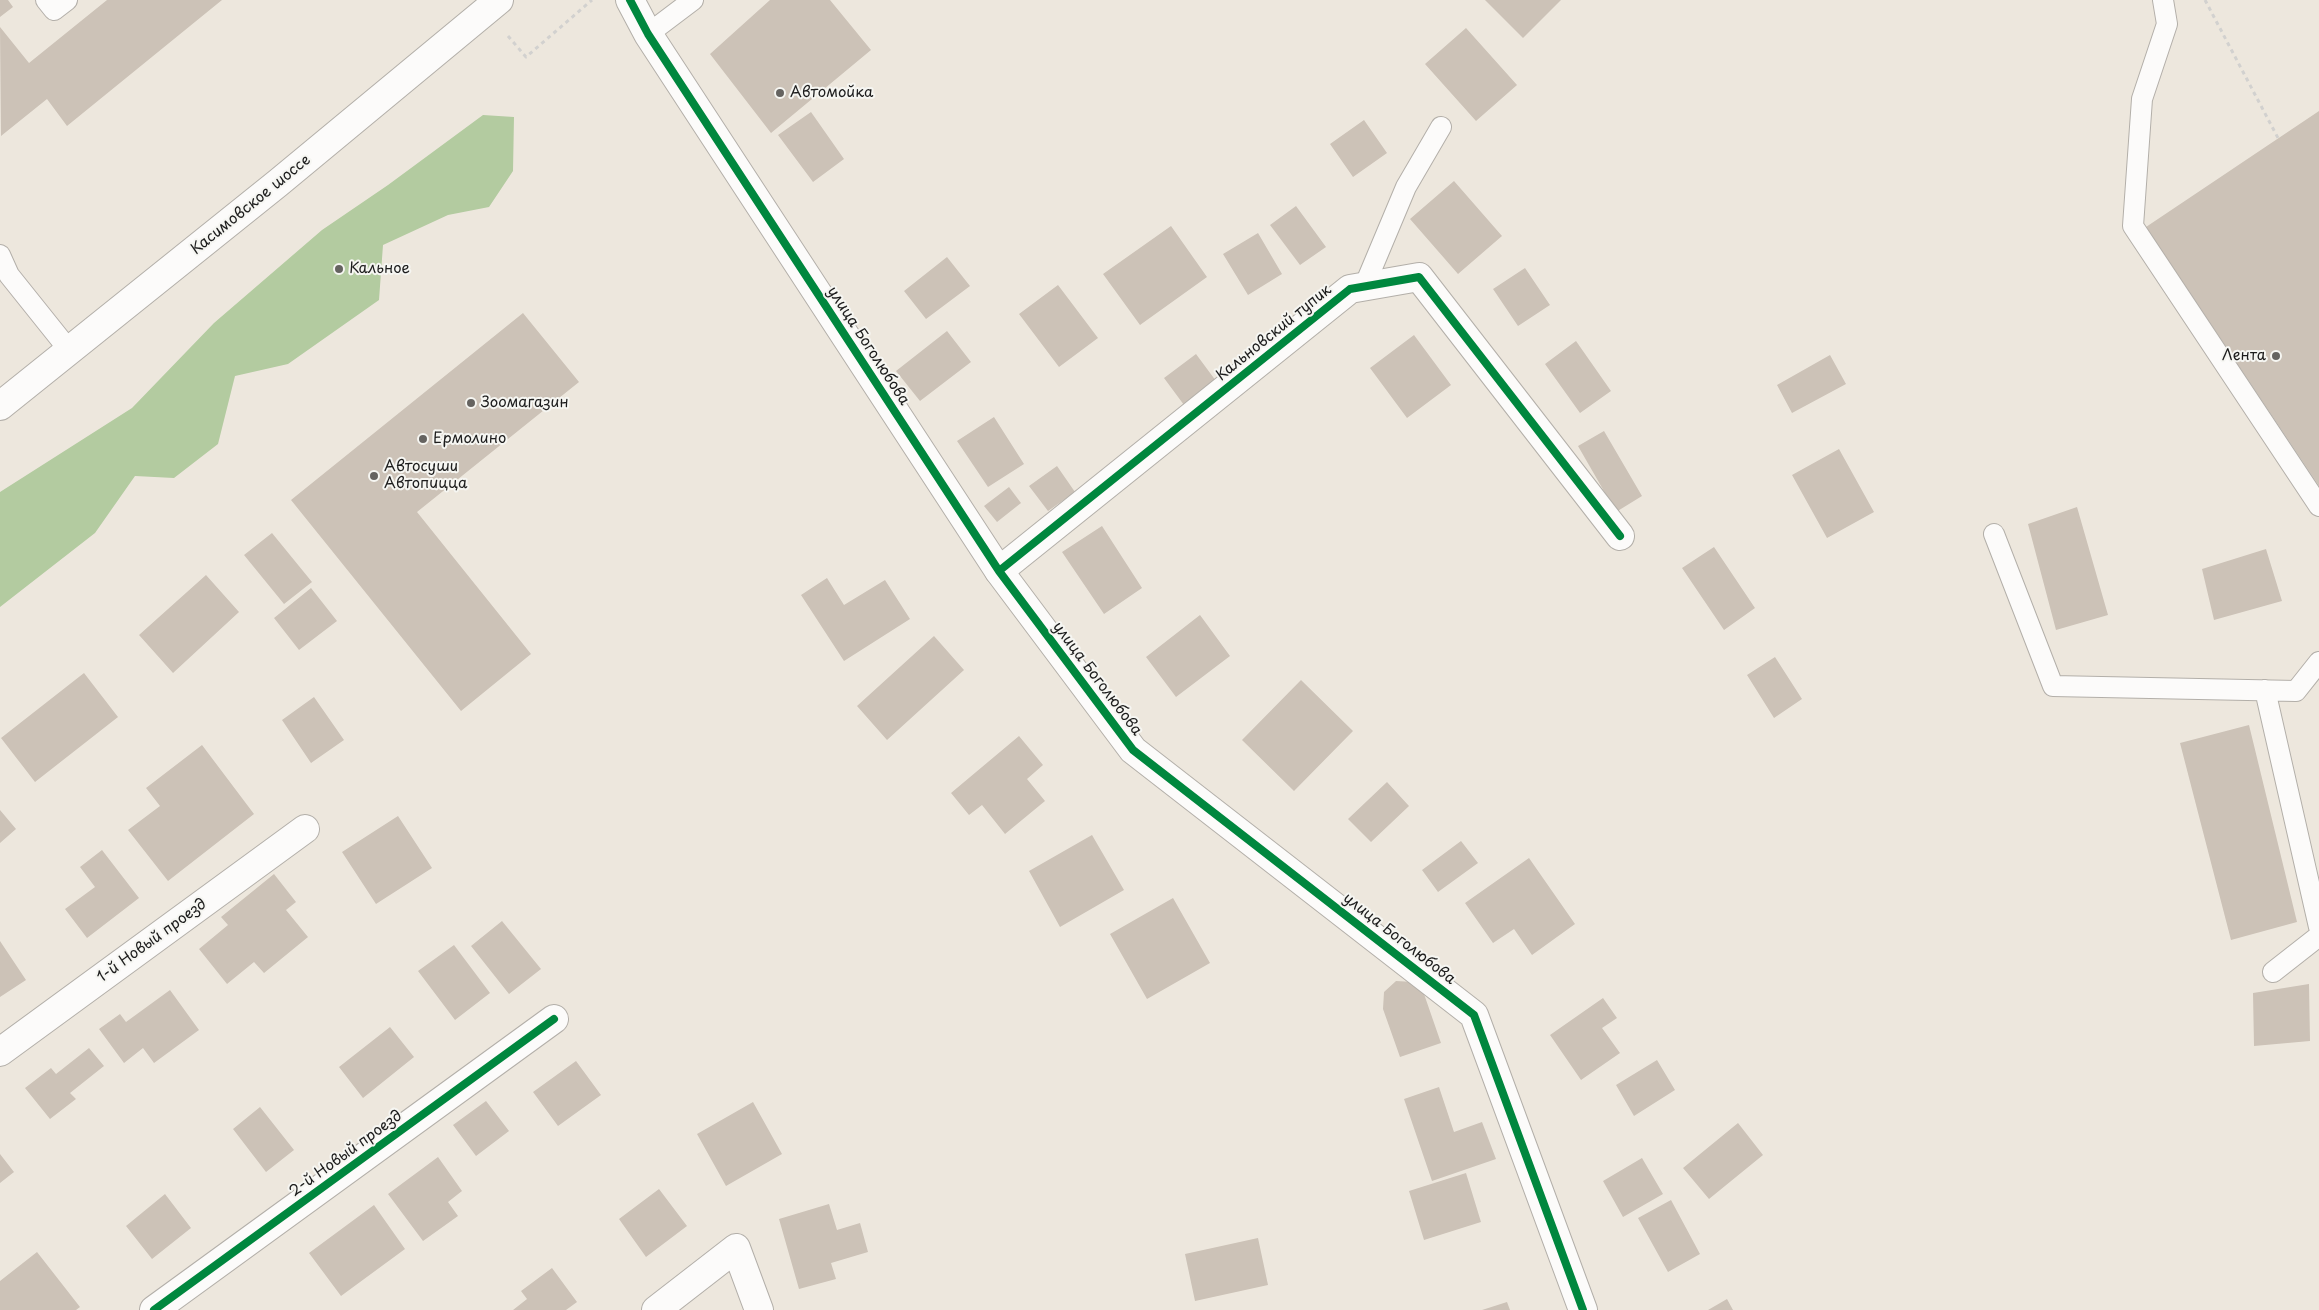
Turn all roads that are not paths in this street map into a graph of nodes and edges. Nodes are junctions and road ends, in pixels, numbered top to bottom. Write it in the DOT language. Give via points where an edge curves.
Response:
graph roads {
  1 [pos="46,0"];
  2 [pos="67,0"];
  3 [pos="499,0"];
  4 [pos="630,0"];
  5 [pos="694,0"];
  6 [pos="2163,0"];
  7 [pos="648,34"];
  8 [pos="1441,127"];
  9 [pos="0,255"];
  10 [pos="1364,287"];
  11 [pos="69,350"];
  12 [pos="0,406"];
  13 [pos="2319,506"];
  14 [pos="1994,534"];
  15 [pos="1620,536"];
  16 [pos="999,571"];
  17 [pos="2319,662"];
  18 [pos="2265,690"];
  19 [pos="305,829"];
  20 [pos="2319,927"];
  21 [pos="2319,936"];
  22 [pos="2273,972"];
  23 [pos="554,1019"];
  24 [pos="0,1052"];
  25 [pos="154,1310"];
  26 [pos="656,1310"];
  27 [pos="759,1310"];
  28 [pos="1583,1310"];
  1 -- 2 [label="lane" via="54,10"];
  3 -- 11 [label="street, Касимовское шоссе" via="292,172"];
  4 -- 7 [label="street, улица Боголюбова"];
  5 -- 7 [label="lane"];
  6 -- 13 [label="lane" via="2167,24 2142,99 2133,226"];
  7 -- 16 [label="street, улица Боголюбова"];
  8 -- 10 [label="lane" via="1406,187"];
  9 -- 11 [label="lane" via="10,275"];
  10 -- 15 [label="street, Кальновский тупик" via="1419,277"];
  10 -- 16 [label="street, Кальновский тупик" via="1350,290"];
  11 -- 12 [label="street, Касимовское шоссе"];
  14 -- 18 [label="lane" via="2053,686"];
  16 -- 28 [label="street, улица Боголюбова" via="1133,750 1474,1015"];
  17 -- 18 [label="lane" via="2296,691"];
  18 -- 20 [label="lane"];
  19 -- 24 [label="street, 1-й Новый проезд"];
  21 -- 22 [label="lane"];
  23 -- 25 [label="street, 2-й Новый проезд"];
  26 -- 27 [label="street" via="736,1248"];
}
